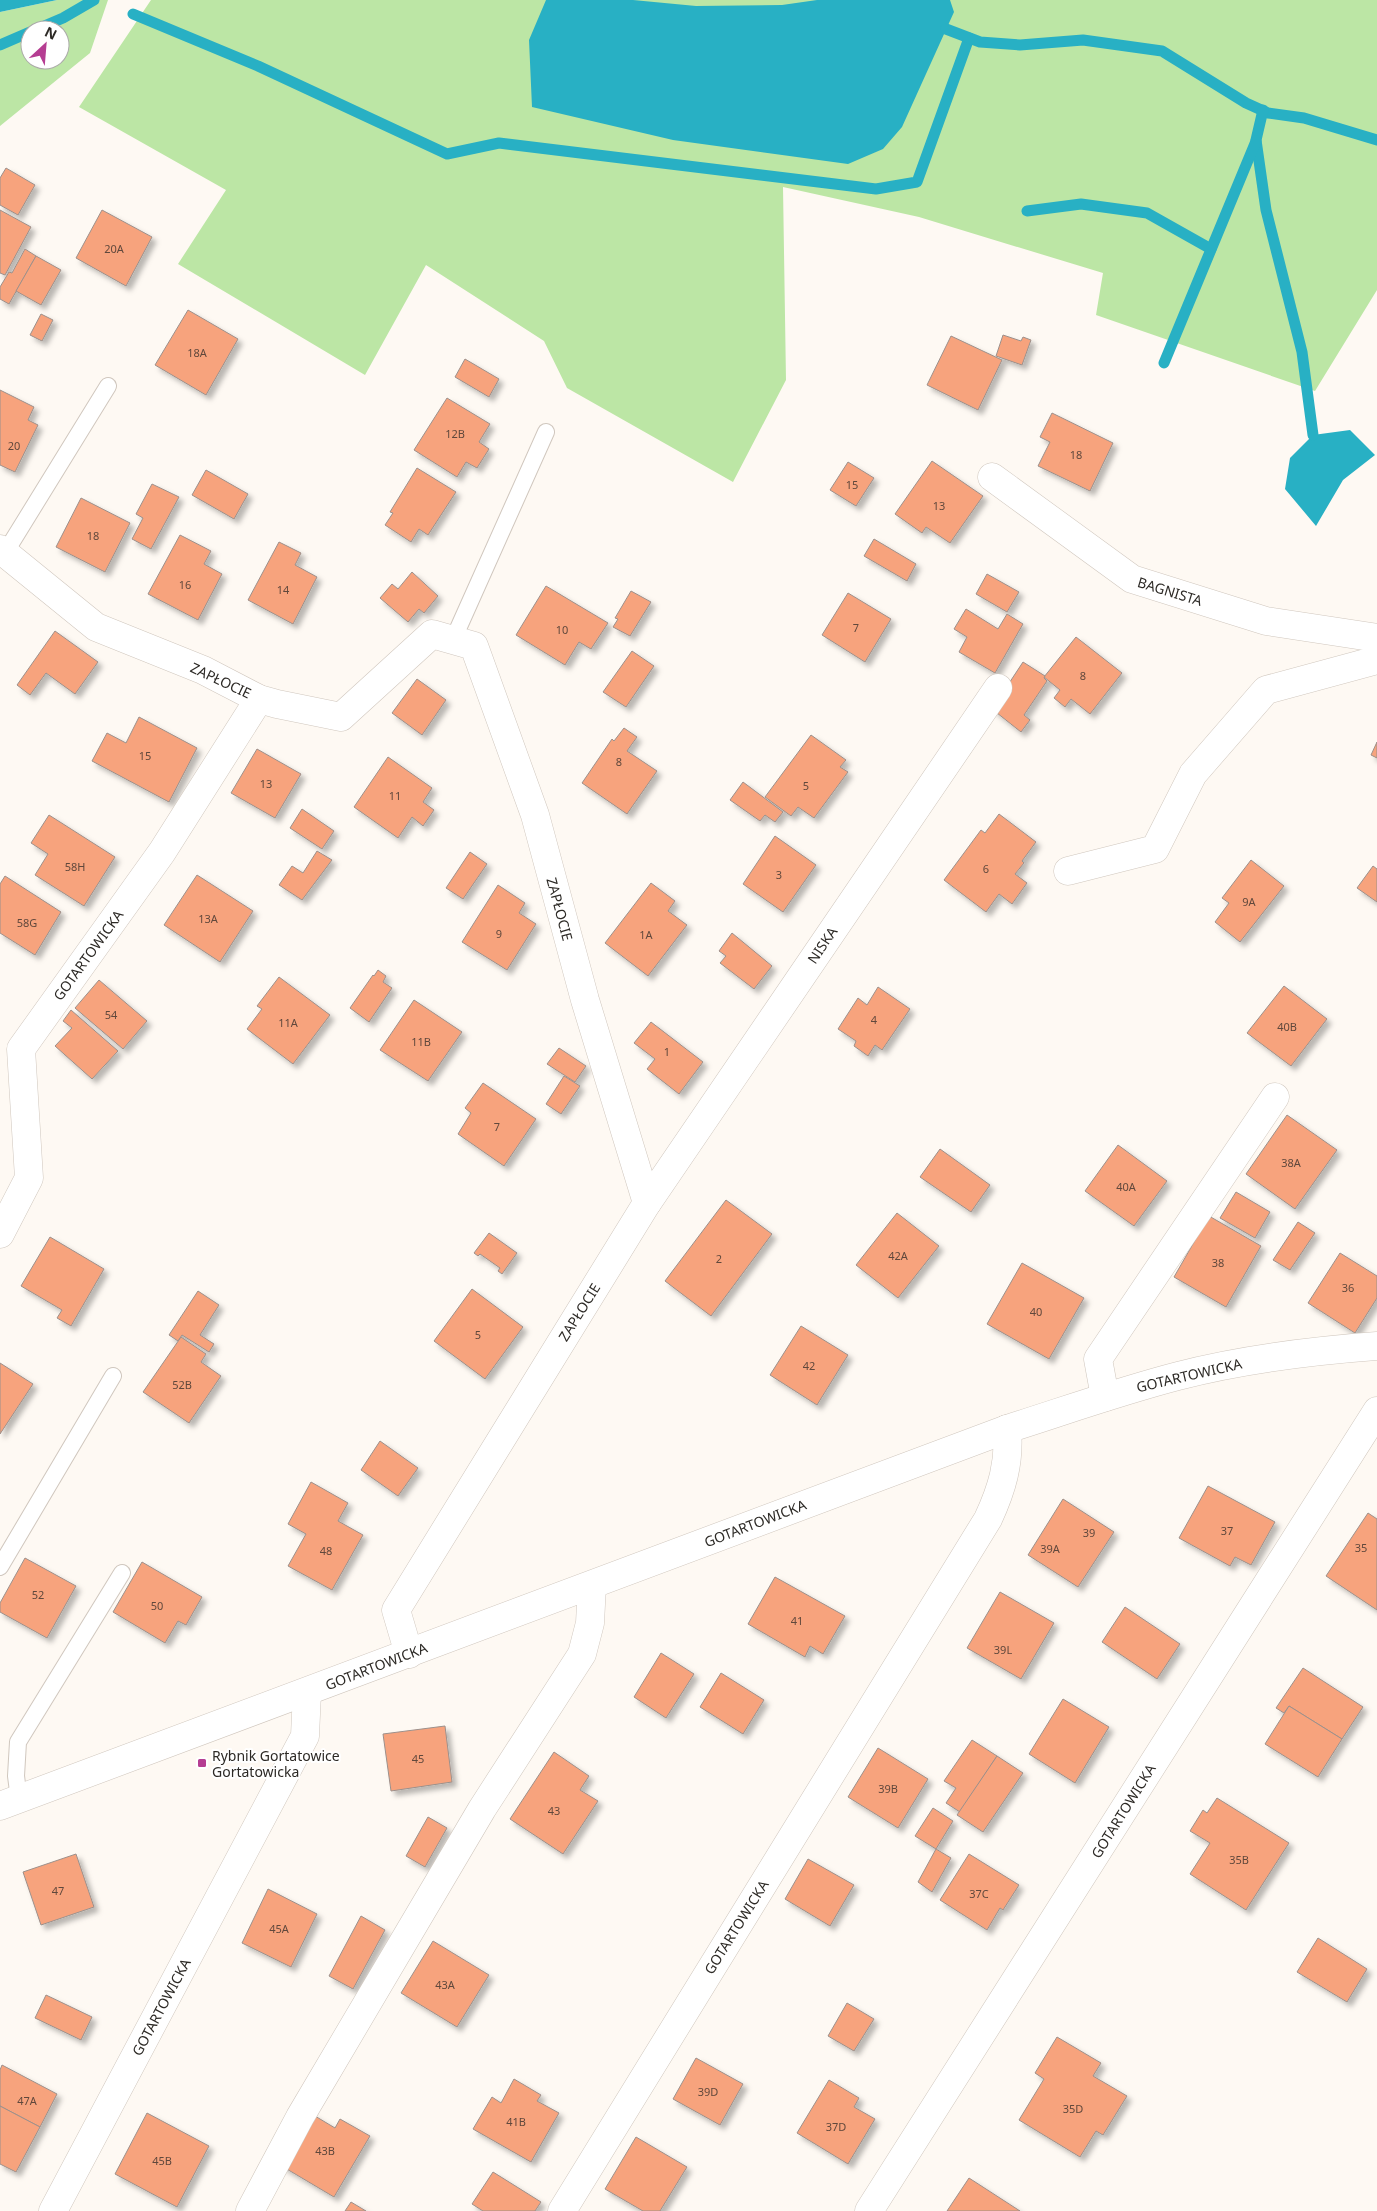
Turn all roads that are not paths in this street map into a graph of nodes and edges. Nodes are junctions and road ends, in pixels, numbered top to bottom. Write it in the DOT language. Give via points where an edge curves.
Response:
graph roads {
  1 [pos="108,386"];
  2 [pos="546,432"];
  3 [pos="992,478"];
  4 [pos="2,551"];
  5 [pos="1377,638"];
  6 [pos="453,640"];
  7 [pos="1377,660"];
  8 [pos="998,688"];
  9 [pos="259,699"];
  10 [pos="1068,871"];
  11 [pos="1275,1097"];
  12 [pos="647,1203"];
  13 [pos="0,1234"];
  14 [pos="1377,1346"];
  15 [pos="113,1376"];
  16 [pos="1104,1397"];
  17 [pos="1377,1411"];
  18 [pos="1007,1429"];
  19 [pos="0,1567"];
  20 [pos="122,1573"];
  21 [pos="592,1585"];
  22 [pos="409,1654"];
  23 [pos="307,1692"];
  24 [pos="10,1803"];
  25 [pos="52,2211"];
  26 [pos="250,2211"];
  27 [pos="562,2211"];
  28 [pos="868,2211"];
  1 -- 4 [label="lane"];
  2 -- 6 [label="lane"];
  3 -- 5 [label="street, BAGNISTA" via="1132,579 1266,621"];
  4 -- 9 [label="street, ZAPŁOCIE" via="96,627 203,670"];
  6 -- 9 [label="street, ZAPŁOCIE" via="432,634 341,717"];
  6 -- 12 [label="street, ZAPŁOCIE" via="474,646 535,815 585,1000"];
  7 -- 10 [label="street" via="1266,690 1193,774 1155,849"];
  8 -- 12 [label="street, NISKA"];
  9 -- 13 [label="street, GOTARTOWICKA" via="162,852 21,1049 29,1178"];
  11 -- 16 [label="street" via="1098,1359"];
  12 -- 22 [label="street, ZAPŁOCIE" via="396,1610"];
  14 -- 16 [label="street, GOTARTOWICKA" via="1228,1365"];
  15 -- 19 [label="lane"];
  16 -- 18 [label="street, GOTARTOWICKA"];
  17 -- 28 [label="street, GOTARTOWICKA"];
  18 -- 21 [label="street, GOTARTOWICKA"];
  18 -- 27 [label="street, GOTARTOWICKA" via="1007,1466 988,1519"];
  20 -- 24 [label="lane" via="18,1742"];
  21 -- 22 [label="street, GOTARTOWICKA"];
  21 -- 26 [label="street" via="590,1622 582,1654 477,1817 300,2117"];
  22 -- 23 [label="street, GOTARTOWICKA"];
  23 -- 24 [label="street, GOTARTOWICKA"];
  23 -- 25 [label="street, GOTARTOWICKA" via="305,1736"];
}
